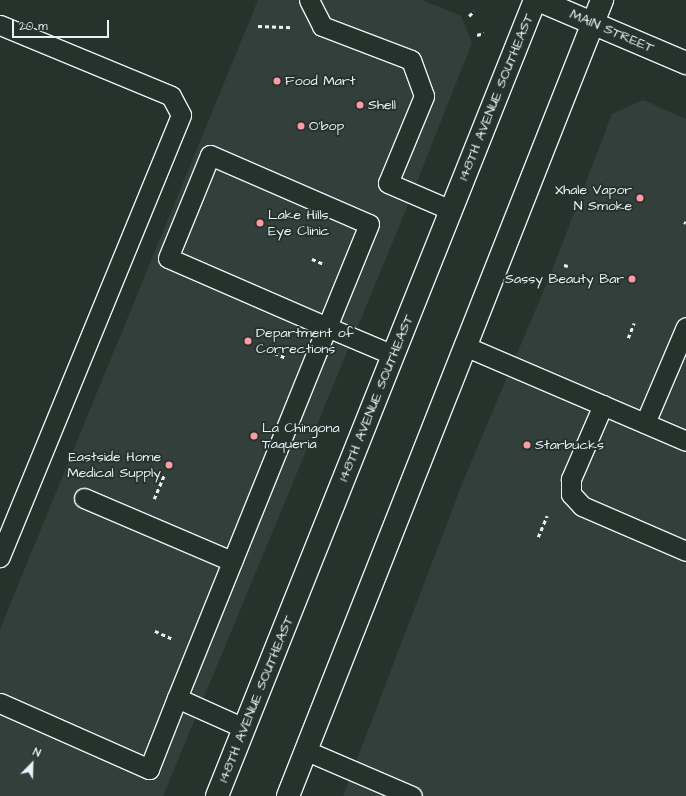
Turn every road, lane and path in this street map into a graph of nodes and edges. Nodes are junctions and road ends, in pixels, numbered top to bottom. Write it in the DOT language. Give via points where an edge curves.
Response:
graph roads {
  1 [pos="309,0"];
  2 [pos="537,0"];
  3 [pos="602,0"];
  4 [pos="474,11"];
  5 [pos="469,16"];
  6 [pos="593,23"];
  7 [pos="0,25"];
  8 [pos="258,26"];
  9 [pos="300,27"];
  10 [pos="484,33"];
  11 [pos="477,35"];
  12 [pos="686,63"];
  13 [pos="451,210"];
  14 [pos="564,265"];
  15 [pos="568,266"];
  16 [pos="634,323"];
  17 [pos="686,326"];
  18 [pos="326,327"];
  19 [pos="628,338"];
  20 [pos="467,346"];
  21 [pos="268,350"];
  22 [pos="393,355"];
  23 [pos="289,359"];
  24 [pos="603,405"];
  25 [pos="645,423"];
  26 [pos="686,441"];
  27 [pos="164,475"];
  28 [pos="84,498"];
  29 [pos="150,506"];
  30 [pos="547,516"];
  31 [pos="538,537"];
  32 [pos="686,551"];
  33 [pos="0,557"];
  34 [pos="232,561"];
  35 [pos="155,631"];
  36 [pos="176,640"];
  37 [pos="178,698"];
  38 [pos="0,703"];
  39 [pos="244,728"];
  40 [pos="306,751"];
  41 [pos="217,796"];
  42 [pos="288,796"];
  43 [pos="412,796"];
  1 -- 13 [label="lane" via="322,26 411,60 424,96 388,183"];
  2 -- 6 [label="main road, MAIN STREET"];
  2 -- 13 [label="main road, 148TH AVENUE SOUTHEAST"];
  3 -- 6 [label="main road"];
  4 -- 5 [label="path"];
  6 -- 12 [label="main road, MAIN STREET"];
  6 -- 20 [label="main road"];
  7 -- 33 [label="lane" via="171,96 180,114"];
  8 -- 9 [label="path"];
  10 -- 11 [label="path"];
  13 -- 22 [label="main road, 148TH AVENUE SOUTHEAST"];
  14 -- 15 [label="path"];
  16 -- 19 [label="path"];
  17 -- 25 [label="lane"];
  18 -- 18 [label="lane" via="369,224 210,155 168,258"];
  18 -- 22 [label="lane"];
  18 -- 34 [label="lane"];
  20 -- 24 [label="lane"];
  20 -- 40 [label="main road"];
  21 -- 23 [label="path"];
  22 -- 39 [label="main road, 148TH AVENUE SOUTHEAST"];
  24 -- 25 [label="lane"];
  24 -- 32 [label="lane" via="571,479 571,494 582,506"];
  25 -- 26 [label="lane"];
  27 -- 29 [label="path"];
  28 -- 34 [label="lane"];
  30 -- 31 [label="path"];
  34 -- 37 [label="lane"];
  35 -- 36 [label="path"];
  37 -- 38 [label="lane" via="149,769"];
  37 -- 39 [label="lane"];
  39 -- 41 [label="main road, 148TH AVENUE SOUTHEAST"];
  40 -- 42 [label="main road"];
  40 -- 43 [label="lane"];
}
